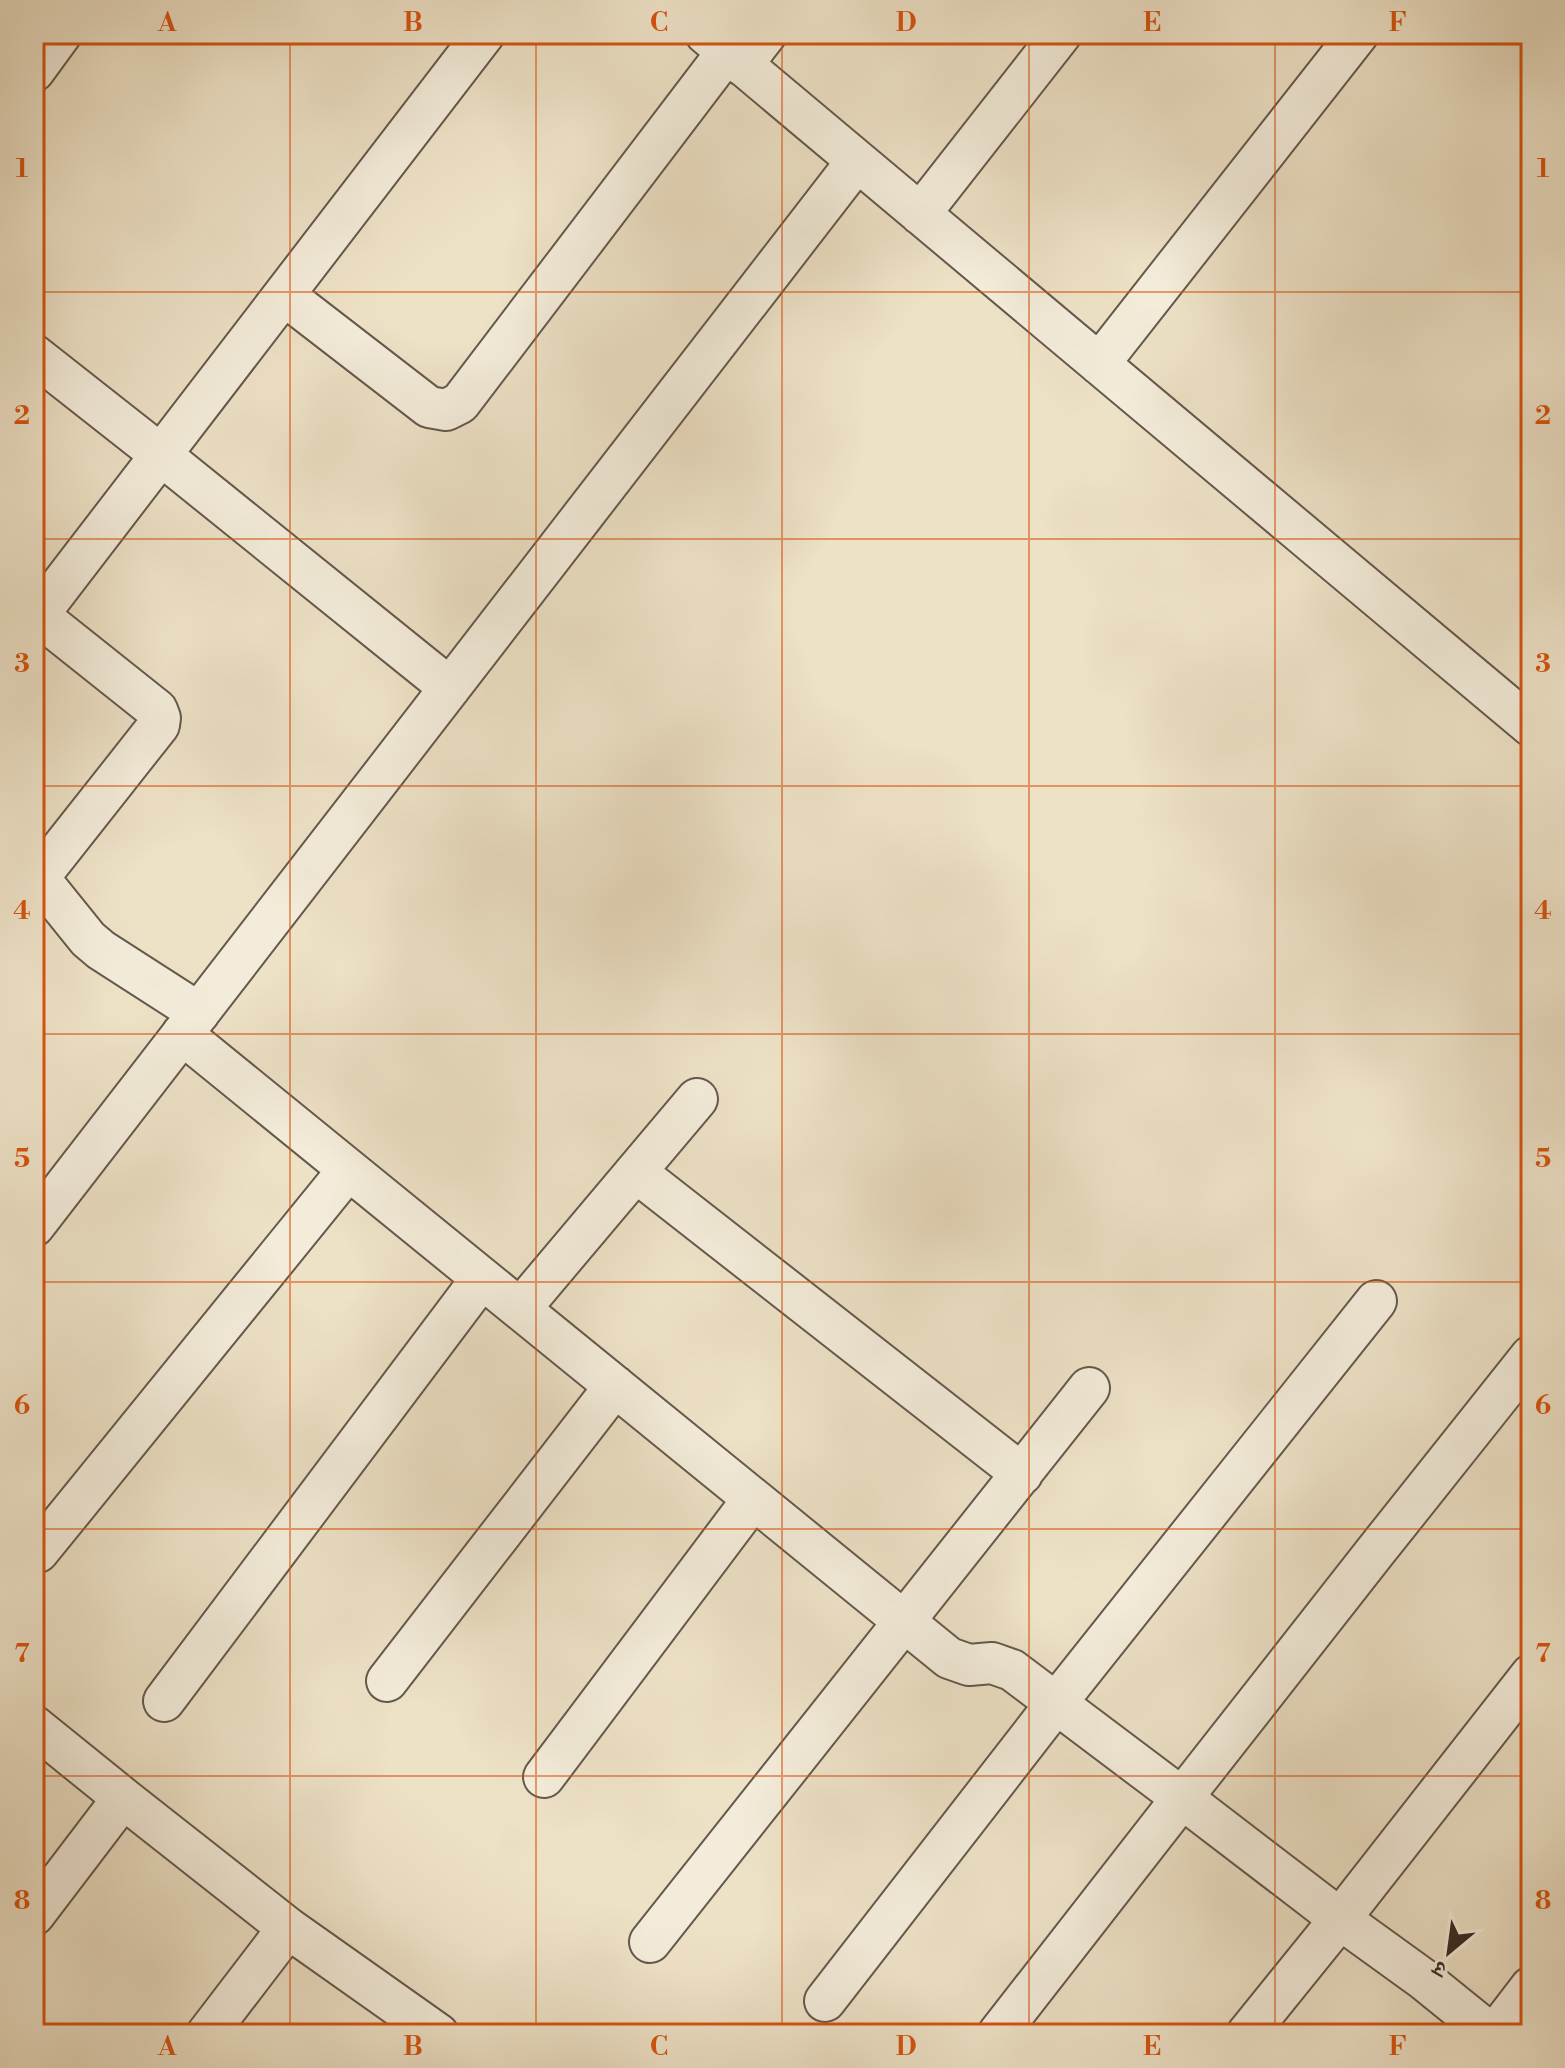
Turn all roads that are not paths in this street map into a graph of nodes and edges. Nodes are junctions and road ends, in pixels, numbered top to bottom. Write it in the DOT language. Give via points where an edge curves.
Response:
graph roads {
  1 [pos="61,34"];
  2 [pos="484,34"];
  3 [pos="766,34"];
  4 [pos="1061,34"];
  5 [pos="1358,34"];
  6 [pos="725,50"];
  7 [pos="34,71"];
  8 [pos="857,161"];
  9 [pos="920,214"];
  10 [pos="284,295"];
  11 [pos="34,355"];
  12 [pos="1099,364"];
  13 [pos="161,455"];
  14 [pos="36,613"];
  15 [pos="450,688"];
  16 [pos="1531,726"];
  17 [pos="36,874"];
  18 [pos="190,1024"];
  19 [pos="697,1099"];
  20 [pos="348,1170"];
  21 [pos="636,1172"];
  22 [pos="34,1226"];
  23 [pos="482,1278"];
  24 [pos="1376,1301"];
  25 [pos="520,1309"];
  26 [pos="1531,1356"];
  27 [pos="615,1386"];
  28 [pos="1089,1388"];
  29 [pos="1022,1474"];
  30 [pos="753,1499"];
  31 [pos="38,1552"];
  32 [pos="904,1621"];
  33 [pos="1531,1675"];
  34 [pos="387,1681"];
  35 [pos="164,1701"];
  36 [pos="1057,1702"];
  37 [pos="34,1726"];
  38 [pos="544,1777"];
  39 [pos="123,1798"];
  40 [pos="1182,1798"];
  41 [pos="34,1915"];
  42 [pos="1340,1919"];
  43 [pos="288,1928"];
  44 [pos="650,1942"];
  45 [pos="1531,1987"];
  46 [pos="825,2001"];
  47 [pos="207,2034"];
  48 [pos="438,2034"];
  49 [pos="998,2034"];
  50 [pos="1247,2034"];
  51 [pos="1493,2034"];
  1 -- 7 [label="street"];
  2 -- 10 [label="street"];
  3 -- 6 [label="street"];
  4 -- 9 [label="street"];
  5 -- 12 [label="street"];
  6 -- 8 [label="street"];
  6 -- 10 [label="street" via="460,403 446,410 429,407"];
  8 -- 9 [label="street"];
  8 -- 15 [label="street"];
  9 -- 12 [label="street"];
  10 -- 13 [label="street"];
  11 -- 13 [label="street"];
  12 -- 16 [label="street"];
  13 -- 14 [label="street"];
  13 -- 15 [label="street"];
  14 -- 17 [label="street" via="157,710 160,718"];
  15 -- 18 [label="street"];
  17 -- 18 [label="street" via="88,939"];
  18 -- 20 [label="street"];
  18 -- 22 [label="street"];
  19 -- 21 [label="street"];
  20 -- 23 [label="street"];
  20 -- 31 [label="street"];
  21 -- 25 [label="street"];
  21 -- 29 [label="street"];
  23 -- 25 [label="street"];
  23 -- 35 [label="street"];
  24 -- 36 [label="street"];
  25 -- 27 [label="street"];
  26 -- 40 [label="street"];
  27 -- 30 [label="street"];
  27 -- 34 [label="street"];
  28 -- 29 [label="street"];
  29 -- 32 [label="street"];
  30 -- 32 [label="street"];
  30 -- 38 [label="street"];
  32 -- 36 [label="street" via="949,1658 1012,1670"];
  32 -- 44 [label="street"];
  33 -- 42 [label="street"];
  36 -- 40 [label="street"];
  36 -- 46 [label="street"];
  37 -- 39 [label="street"];
  39 -- 41 [label="street"];
  39 -- 43 [label="street"];
  40 -- 42 [label="street"];
  40 -- 49 [label="street"];
  42 -- 50 [label="street"];
  42 -- 51 [label="street"];
  43 -- 47 [label="street"];
  43 -- 48 [label="street"];
  45 -- 51 [label="street"];
}
